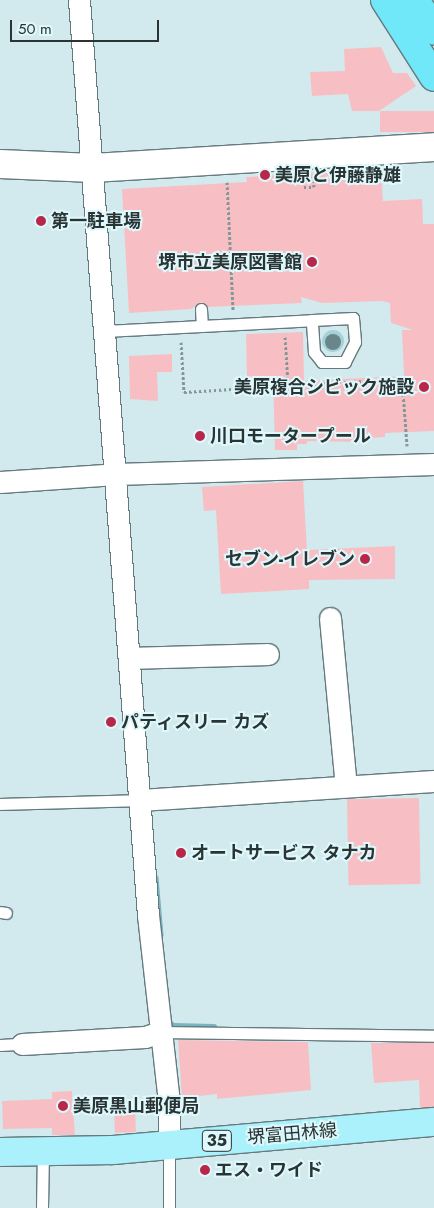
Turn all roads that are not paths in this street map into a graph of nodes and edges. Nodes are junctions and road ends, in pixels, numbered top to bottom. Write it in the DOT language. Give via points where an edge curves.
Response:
graph roads {
  1 [pos="79,0"];
  2 [pos="385,0"];
  3 [pos="415,0"];
  4 [pos="434,31"];
  5 [pos="434,77"];
  6 [pos="434,147"];
  7 [pos="0,164"];
  8 [pos="93,168"];
  9 [pos="201,309"];
  10 [pos="312,320"];
  11 [pos="202,326"];
  12 [pos="105,331"];
  13 [pos="434,464"];
  14 [pos="116,474"];
  15 [pos="0,482"];
  16 [pos="330,618"];
  17 [pos="129,658"];
  18 [pos="255,659"];
  19 [pos="434,781"];
  20 [pos="346,786"];
  21 [pos="139,800"];
  22 [pos="0,804"];
  23 [pos="160,1032"];
  24 [pos="434,1036"];
  25 [pos="22,1044"];
  26 [pos="0,1045"];
  27 [pos="434,1122"];
  28 [pos="169,1145"];
  29 [pos="0,1152"];
  30 [pos="43,1152"];
  31 [pos="42,1208"];
  32 [pos="169,1208"];
  1 -- 8 [label="street"];
  2 -- 5 [label="highway"];
  3 -- 4 [label="highway"];
  6 -- 8 [label="street"];
  7 -- 8 [label="street"];
  8 -- 12 [label="street"];
  9 -- 11 [label="lane"];
  10 -- 10 [label="lane" via="353,318 355,342 345,362 322,362 314,352"];
  10 -- 11 [label="lane"];
  11 -- 12 [label="lane"];
  12 -- 14 [label="street"];
  13 -- 14 [label="street"];
  14 -- 15 [label="street"];
  14 -- 17 [label="street"];
  16 -- 20 [label="street" via="329,687"];
  17 -- 18 [label="street"];
  17 -- 21 [label="street"];
  19 -- 20 [label="street"];
  20 -- 21 [label="street"];
  21 -- 22 [label="lane"];
  21 -- 23 [label="street"];
  23 -- 24 [label="lane"];
  23 -- 25 [label="street" via="146,1036"];
  23 -- 28 [label="street" via="170,1103"];
  25 -- 26 [label="lane"];
  27 -- 28 [label="main road, 堺富田林線 / 35"];
  28 -- 30 [label="main road, 堺富田林線 / 35"];
  28 -- 32 [label="lane"];
  29 -- 30 [label="main road, 堺富田林線 / 35"];
  30 -- 31 [label="lane"];
}
